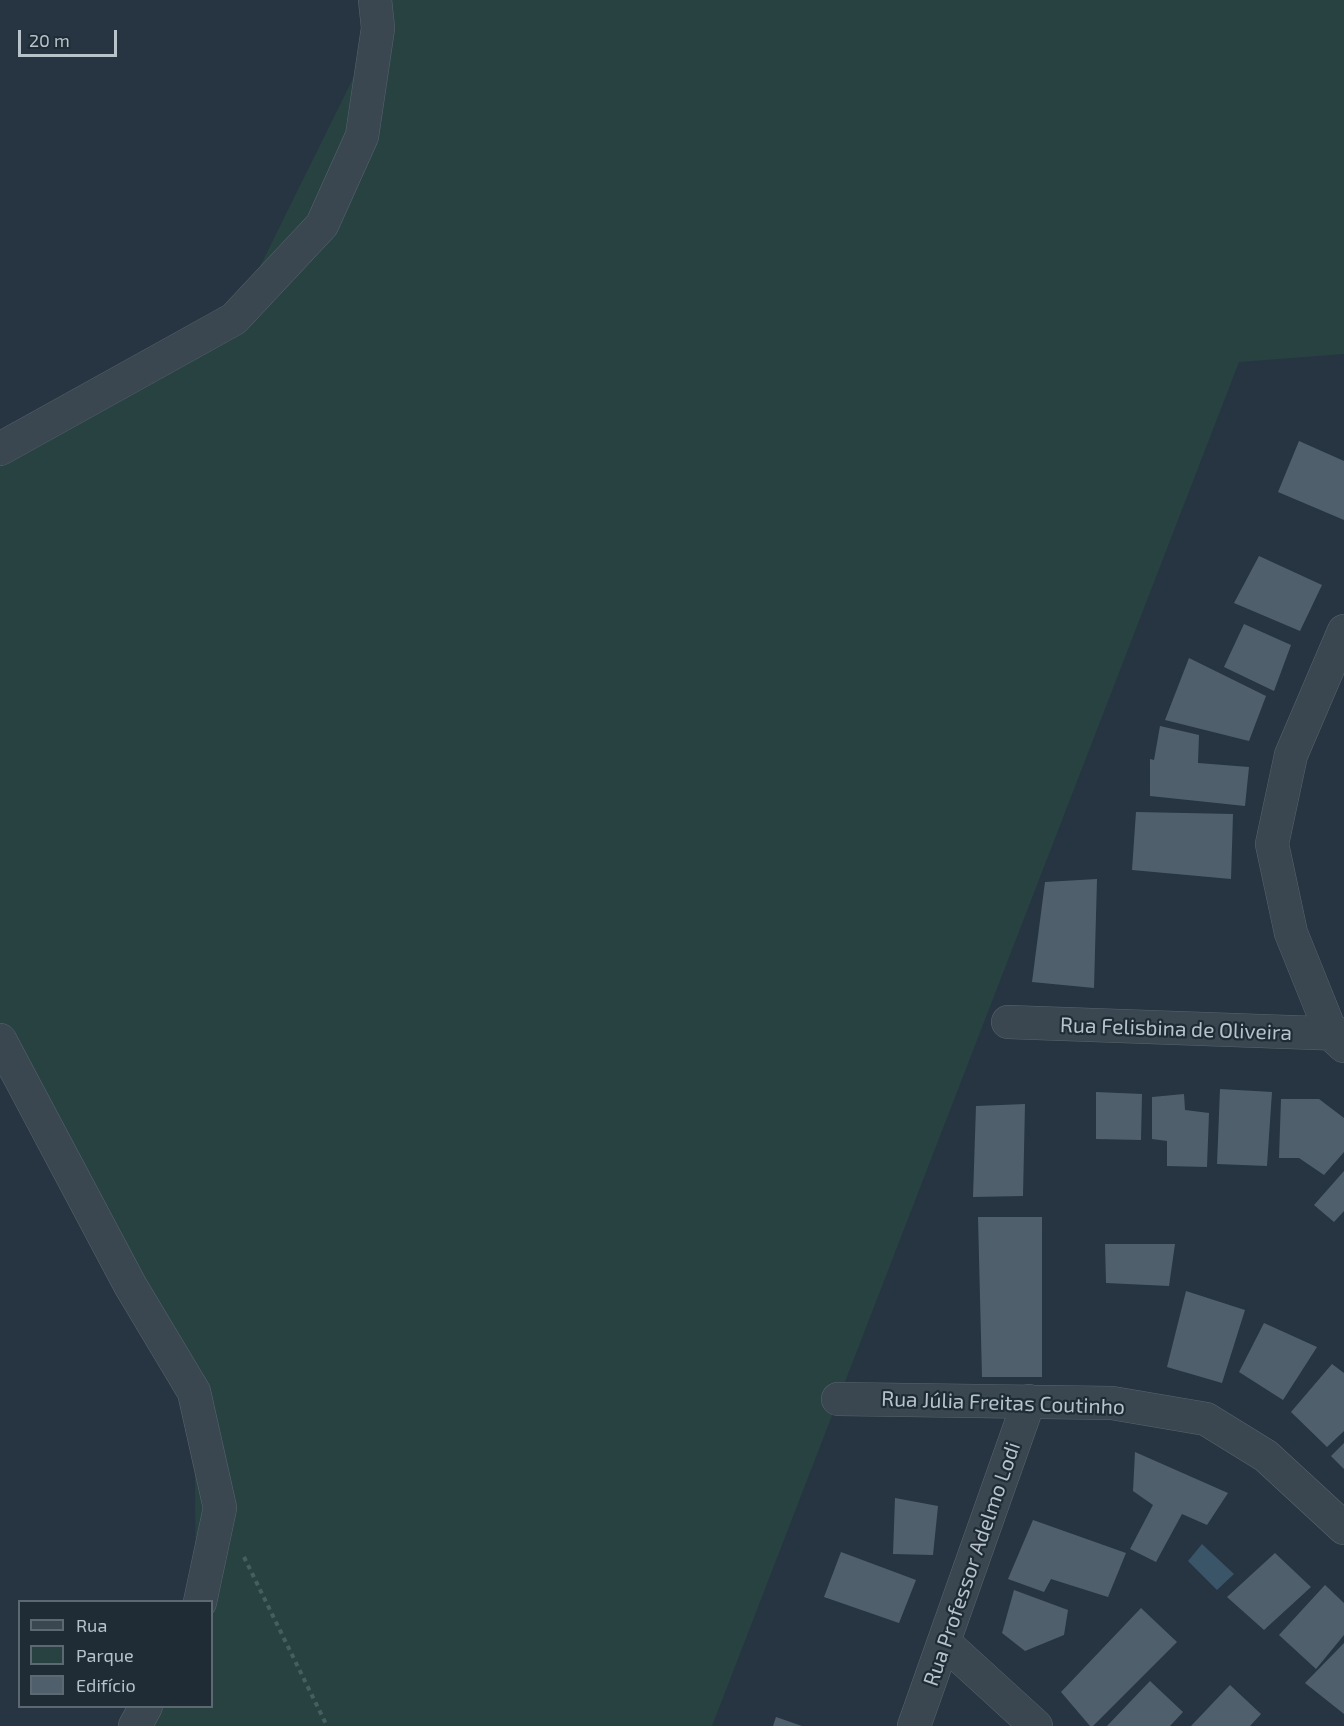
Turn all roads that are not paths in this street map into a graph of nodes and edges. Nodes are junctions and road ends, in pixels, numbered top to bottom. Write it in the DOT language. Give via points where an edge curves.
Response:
graph roads {
  1 [pos="375,0"];
  2 [pos="0,449"];
  3 [pos="1344,631"];
  4 [pos="1008,1023"];
  5 [pos="1340,1038"];
  6 [pos="0,1040"];
  7 [pos="838,1399"];
  8 [pos="1029,1401"];
  9 [pos="1344,1528"];
  10 [pos="200,1600"];
  11 [pos="945,1643"];
  12 [pos="145,1708"];
  13 [pos="135,1726"];
  14 [pos="914,1726"];
  15 [pos="1036,1726"];
  1 -- 2 [label="street" via="378,28 362,136 322,225 234,319"];
  3 -- 5 [label="street" via="1291,755 1272,844 1291,933"];
  4 -- 5 [label="street, Rua Felisbina de Oliveira"];
  6 -- 10 [label="street" via="130,1285 194,1392 220,1508"];
  7 -- 8 [label="street, Rua Júlia Freitas Coutinho"];
  8 -- 9 [label="street, Rua Júlia Freitas Coutinho" via="1112,1402 1206,1419 1266,1456"];
  8 -- 11 [label="street, Rua Professor Adelmo Lodi"];
  11 -- 14 [label="street, Rua Professor Adelmo Lodi"];
  11 -- 15 [label="street"];
  12 -- 13 [label="street"];
}
